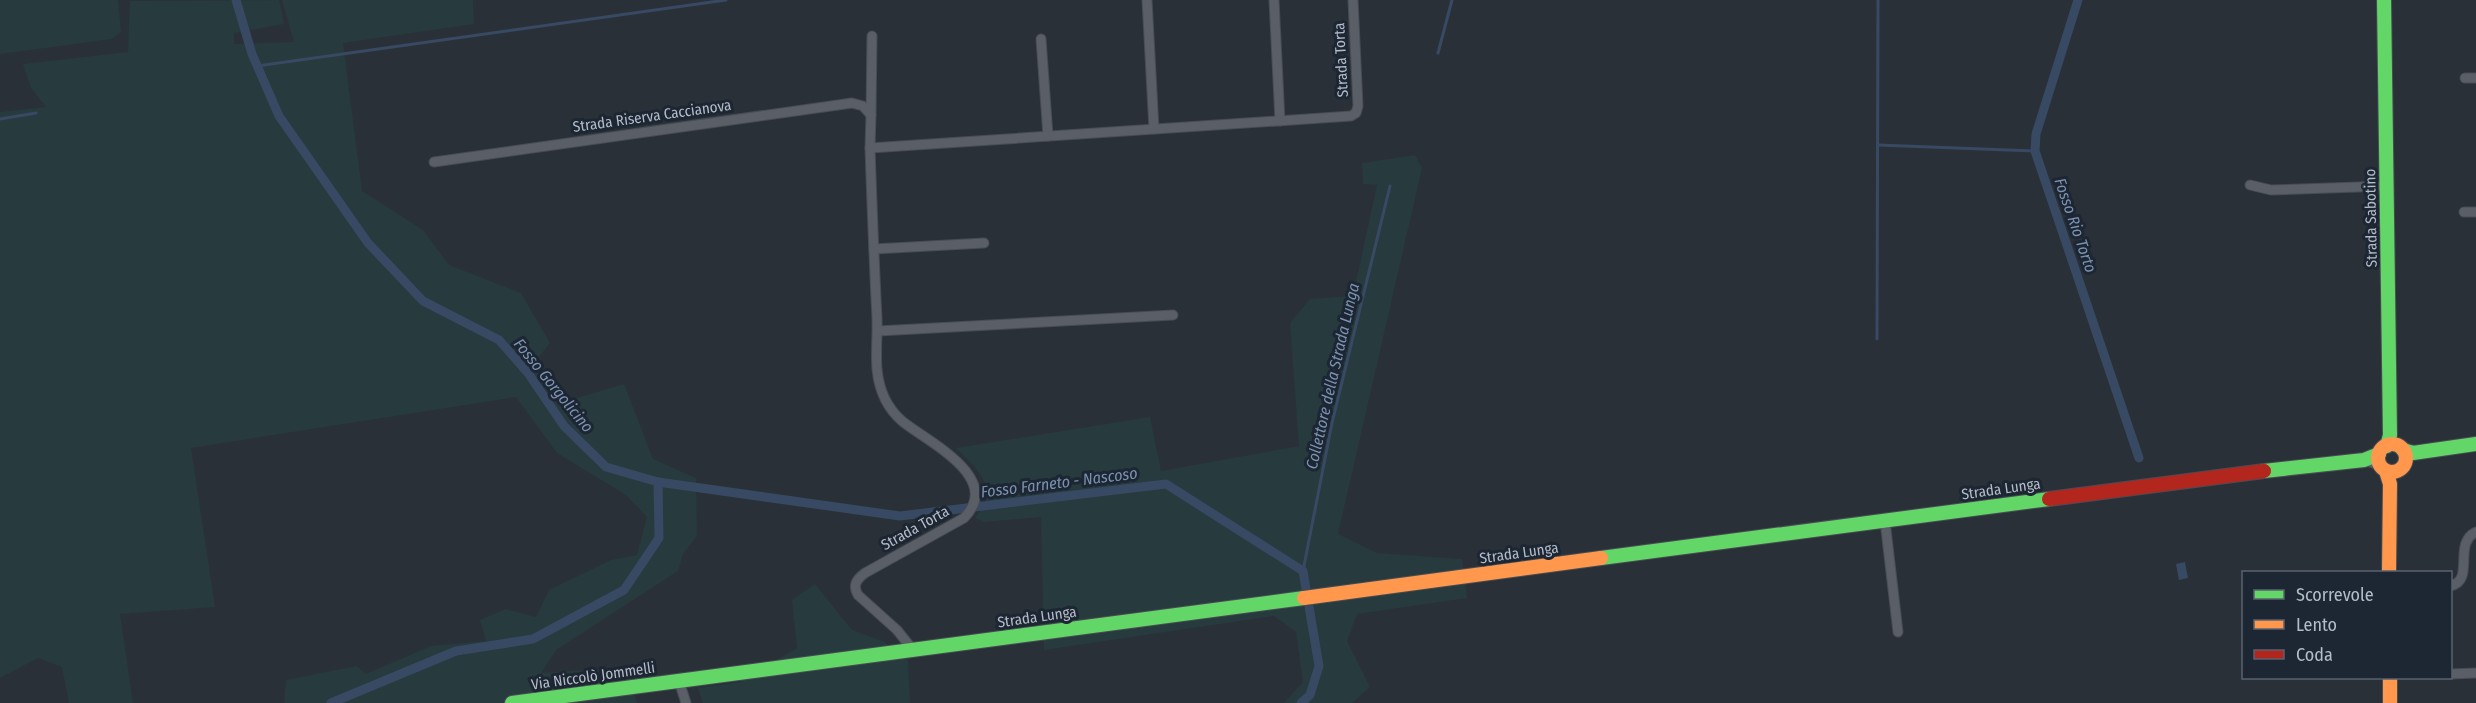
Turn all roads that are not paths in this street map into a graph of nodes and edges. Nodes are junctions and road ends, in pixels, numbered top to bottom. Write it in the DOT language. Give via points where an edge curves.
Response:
graph roads {
  1 [pos="1147,0"];
  2 [pos="1274,0"];
  3 [pos="1353,0"];
  4 [pos="2384,0"];
  5 [pos="872,36"];
  6 [pos="1041,39"];
  7 [pos="2465,78"];
  8 [pos="2476,78"];
  9 [pos="871,115"];
  10 [pos="1280,121"];
  11 [pos="1154,129"];
  12 [pos="1048,136"];
  13 [pos="870,148"];
  14 [pos="434,162"];
  15 [pos="2250,185"];
  16 [pos="2387,186"];
  17 [pos="2464,212"];
  18 [pos="2476,212"];
  19 [pos="984,243"];
  20 [pos="874,249"];
  21 [pos="1173,315"];
  22 [pos="878,331"];
  23 [pos="2476,444"];
  24 [pos="2393,458"];
  25 [pos="1885,521"];
  26 [pos="2476,532"];
  27 [pos="2389,571"];
  28 [pos="2452,586"];
  29 [pos="1898,632"];
  30 [pos="913,650"];
  31 [pos="2452,674"];
  32 [pos="2476,674"];
  33 [pos="2390,679"];
  34 [pos="679,681"];
  35 [pos="512,703"];
  36 [pos="686,703"];
  37 [pos="2390,703"];
  1 -- 11 [label="street"];
  2 -- 10 [label="street"];
  3 -- 10 [label="street, Strada Torta" via="1356,113 1349,117"];
  4 -- 16 [label="street, Strada Sabotino"];
  5 -- 9 [label="street"];
  6 -- 12 [label="street"];
  7 -- 8 [label="street"];
  9 -- 13 [label="street"];
  9 -- 14 [label="street, Strada Riserva Caccianova" via="863,106 847,104"];
  10 -- 11 [label="street, Strada Torta"];
  11 -- 12 [label="street, Strada Torta"];
  12 -- 13 [label="street, Strada Torta"];
  13 -- 20 [label="street, Strada Torta"];
  15 -- 16 [label="street" via="2271,190"];
  16 -- 24 [label="street, Strada Sabotino"];
  17 -- 18 [label="street"];
  19 -- 20 [label="street"];
  20 -- 22 [label="street, Strada Torta"];
  21 -- 22 [label="street"];
  22 -- 30 [label="street, Strada Torta" via="876,373 888,405 901,420 956,460 969,477 974,499 968,514 951,527 856,581 858,595"];
  23 -- 24 [label="street, Strada Lunga"];
  24 -- 25 [label="street, Strada Lunga" via="2227,475"];
  24 -- 27 [label="street, Strada Sabotino"];
  25 -- 29 [label="street"];
  25 -- 30 [label="street, Strada Lunga"];
  26 -- 28 [label="street" via="2465,542 2464,578"];
  30 -- 34 [label="street, Strada Lunga"];
  31 -- 32 [label="street"];
  33 -- 37 [label="street"];
  34 -- 35 [label="street, Via Niccolò Jommelli"];
  34 -- 36 [label="street"];
}
